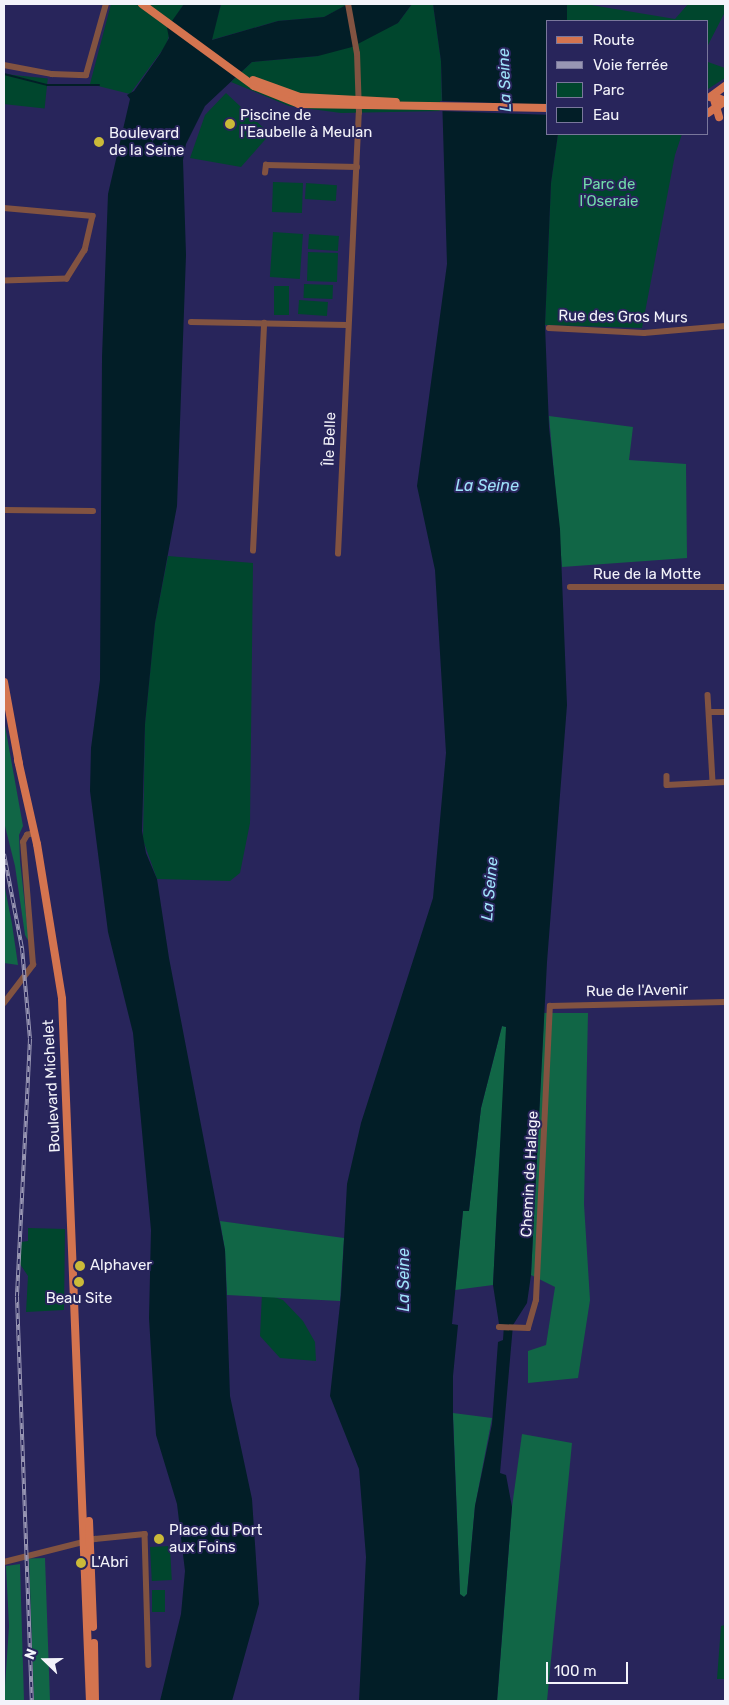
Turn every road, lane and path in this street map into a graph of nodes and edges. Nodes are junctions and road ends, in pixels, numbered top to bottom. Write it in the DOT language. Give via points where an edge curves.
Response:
graph roads {
  1 [pos="106,4"];
  2 [pos="140,4"];
  3 [pos="348,4"];
  4 [pos="4,64"];
  5 [pos="725,86"];
  6 [pos="710,97"];
  7 [pos="725,101"];
  8 [pos="359,103"];
  9 [pos="546,108"];
  10 [pos="715,115"];
  11 [pos="357,167"];
  12 [pos="266,173"];
  13 [pos="4,208"];
  14 [pos="4,281"];
  15 [pos="191,322"];
  16 [pos="264,323"];
  17 [pos="347,325"];
  18 [pos="725,326"];
  19 [pos="549,328"];
  20 [pos="4,510"];
  21 [pos="93,511"];
  22 [pos="253,551"];
  23 [pos="338,554"];
  24 [pos="570,587"];
  25 [pos="725,587"];
  26 [pos="4,682"];
  27 [pos="708,695"];
  28 [pos="709,712"];
  29 [pos="725,712"];
  30 [pos="666,776"];
  31 [pos="713,782"];
  32 [pos="725,782"];
  33 [pos="32,833"];
  34 [pos="725,1002"];
  35 [pos="4,1003"];
  36 [pos="550,1006"];
  37 [pos="499,1327"];
  38 [pos="87,1541"];
  39 [pos="4,1562"];
  40 [pos="149,1665"];
  41 [pos="90,1701"];
  42 [pos="95,1701"];
  1 -- 4 [label="street" via="90,72 84,76 52,74"];
  2 -- 8 [label="main road" via="242,75 289,95"];
  3 -- 8 [label="street, Île Belle" via="357,54"];
  5 -- 6 [label="main road"];
  6 -- 7 [label="main road"];
  6 -- 10 [label="main road"];
  7 -- 10 [label="main road"];
  8 -- 9 [label="main road"];
  8 -- 11 [label="street, Île Belle"];
  11 -- 12 [label="street" via="266,165"];
  11 -- 17 [label="street, Île Belle"];
  13 -- 14 [label="street" via="93,216 85,250 66,279"];
  15 -- 16 [label="street"];
  16 -- 17 [label="street"];
  16 -- 22 [label="street"];
  17 -- 23 [label="street, Île Belle"];
  18 -- 19 [label="street, Rue des Gros Murs" via="659,332"];
  20 -- 21 [label="street"];
  24 -- 25 [label="street, Rue de la Motte"];
  26 -- 33 [label="main road, Boulevard Michelet"];
  27 -- 28 [label="street"];
  28 -- 29 [label="street"];
  28 -- 31 [label="street"];
  30 -- 31 [label="street" via="667,785"];
  31 -- 32 [label="street"];
  33 -- 35 [label="street" via="24,839 23,847 34,960 30,971"];
  33 -- 38 [label="main road, Boulevard Michelet" via="62,999"];
  34 -- 36 [label="street, Rue de l'Avenir"];
  36 -- 37 [label="street, Chemin de Halage" via="536,1300 528,1328"];
  38 -- 39 [label="street"];
  38 -- 40 [label="street" via="144,1534"];
  38 -- 41 [label="main road"];
  38 -- 42 [label="main road"];
}
